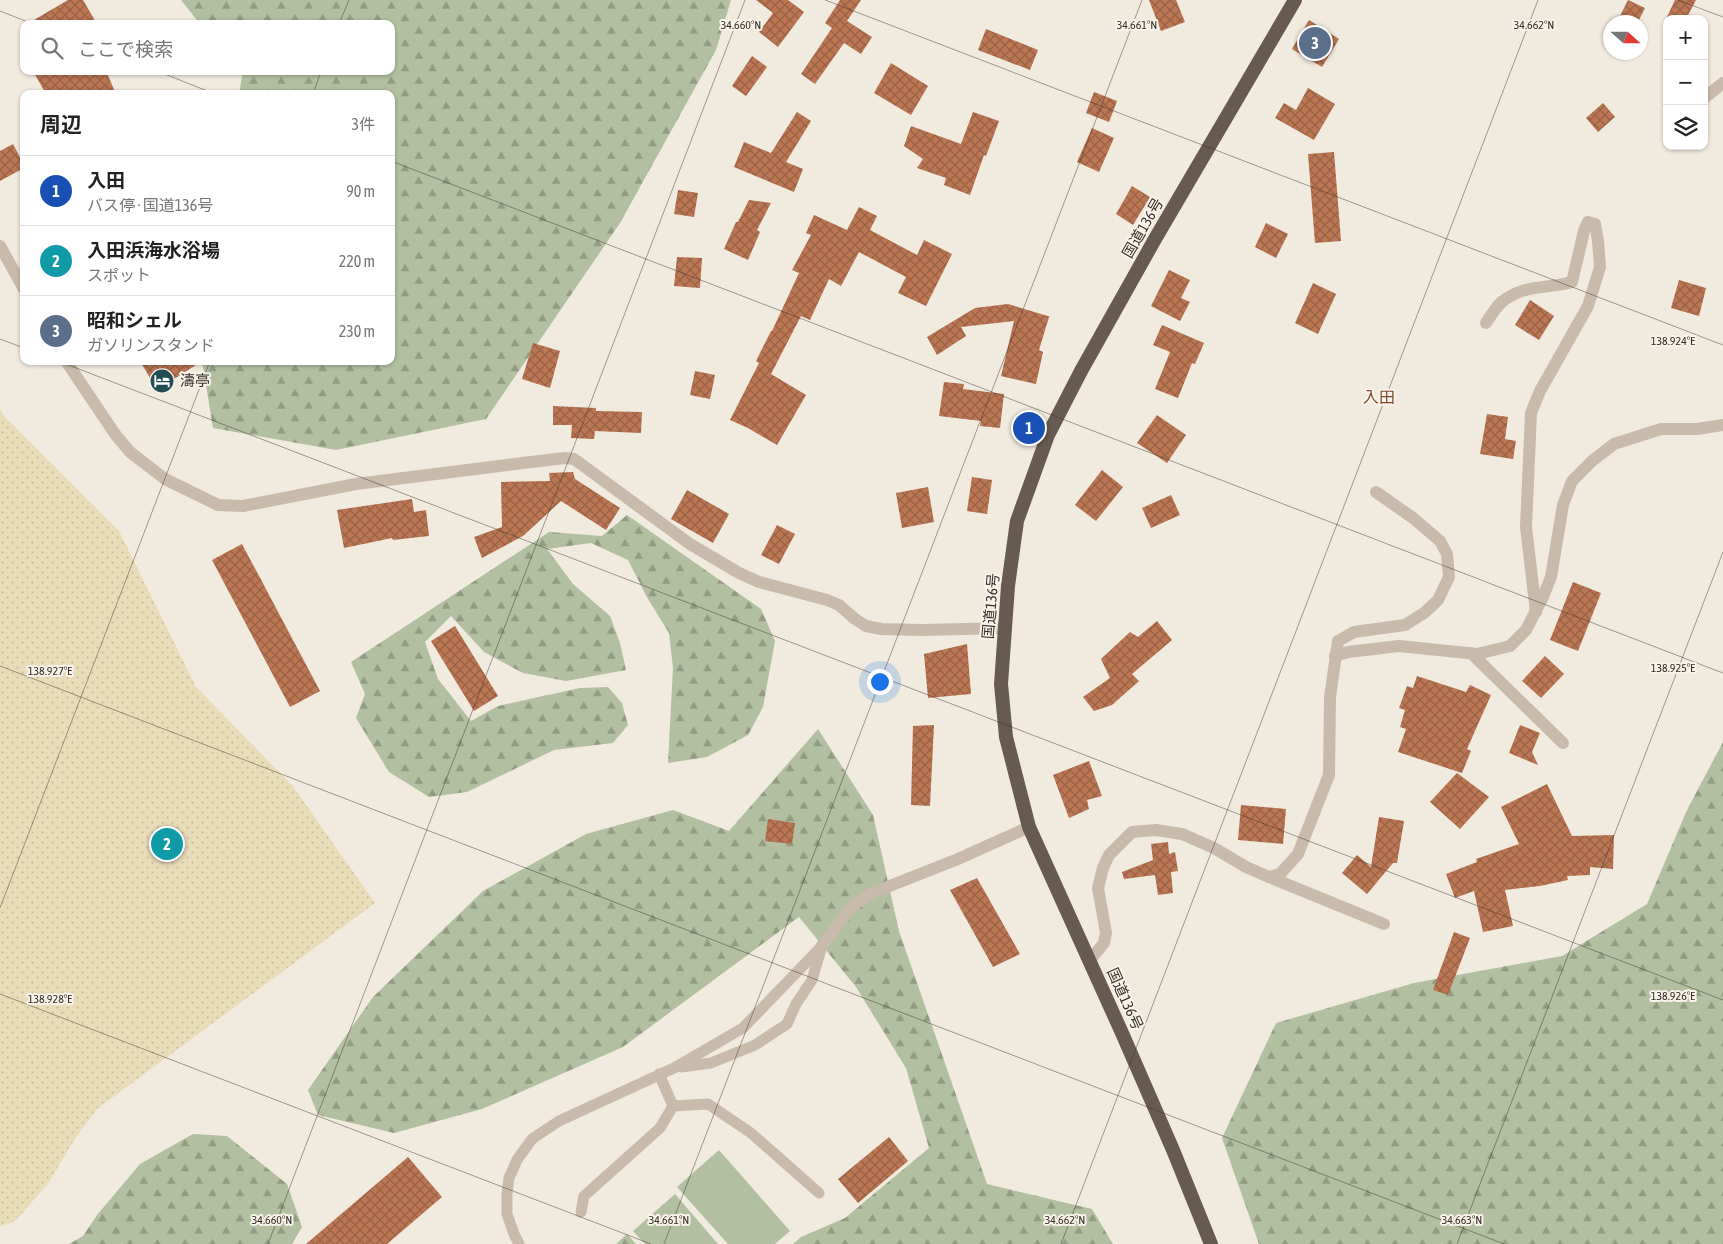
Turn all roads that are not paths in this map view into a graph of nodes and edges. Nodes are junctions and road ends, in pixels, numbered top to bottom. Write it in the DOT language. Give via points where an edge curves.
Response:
graph roads {
  1 [pos="1295,0"];
  2 [pos="1723,83"];
  3 [pos="1708,95"];
  4 [pos="0,246"];
  5 [pos="20,282"];
  6 [pos="1486,323"];
  7 [pos="69,365"];
  8 [pos="1723,425"];
  9 [pos="1376,492"];
  10 [pos="1536,612"];
  11 [pos="1005,628"];
  12 [pos="1471,653"];
  13 [pos="1335,656"];
  14 [pos="1563,743"];
  15 [pos="1029,827"];
  16 [pos="1269,878"];
  17 [pos="1384,924"];
  18 [pos="821,947"];
  19 [pos="1090,960"];
  20 [pos="674,1068"];
  21 [pos="659,1074"];
  22 [pos="672,1106"];
  23 [pos="819,1193"];
  24 [pos="580,1212"];
  25 [pos="519,1244"];
  26 [pos="1211,1244"];
  1 -- 11 [label="highway, 国道136号" via="1155,239 1048,436 1017,521"];
  2 -- 3 [label="street"];
  4 -- 5 [label="street"];
  6 -- 10 [label="street" via="1502,302 1522,290 1572,282 1584,232 1588,222 1595,224 1600,267 1588,306 1531,413 1526,527"];
  7 -- 11 [label="street" via="130,452 165,479 218,505 242,506 356,484 574,459 690,544 739,573 838,605 866,626 921,630"];
  8 -- 10 [label="street" via="1661,429 1614,444 1592,461 1572,481 1563,504 1551,577"];
  9 -- 13 [label="street" via="1440,541 1447,554 1449,576 1438,600 1424,613 1405,625 1354,632 1338,641"];
  10 -- 12 [label="street" via="1526,630 1510,646"];
  11 -- 15 [label="highway, 国道136号" via="1001,684 1006,737"];
  12 -- 13 [label="street" via="1399,646"];
  12 -- 14 [label="street"];
  13 -- 16 [label="street" via="1330,697 1329,775 1298,854 1280,874"];
  15 -- 18 [label="street" via="872,893 851,907"];
  15 -- 19 [label="highway, 国道136号"];
  16 -- 17 [label="street"];
  16 -- 19 [label="street" via="1182,834 1156,830 1132,832 1108,855 1103,868 1098,888 1106,933 1104,943"];
  18 -- 20 [label="lane" via="743,1028"];
  18 -- 20 [label="lane" via="812,980 787,1024 755,1045 710,1063"];
  19 -- 26 [label="highway, 国道136号"];
  20 -- 21 [label="lane"];
  21 -- 22 [label="lane"];
  21 -- 25 [label="lane" via="559,1121 532,1139 517,1160 507,1193 507,1214"];
  22 -- 23 [label="lane" via="708,1104 750,1133"];
  22 -- 24 [label="lane" via="660,1128 584,1196"];
}
